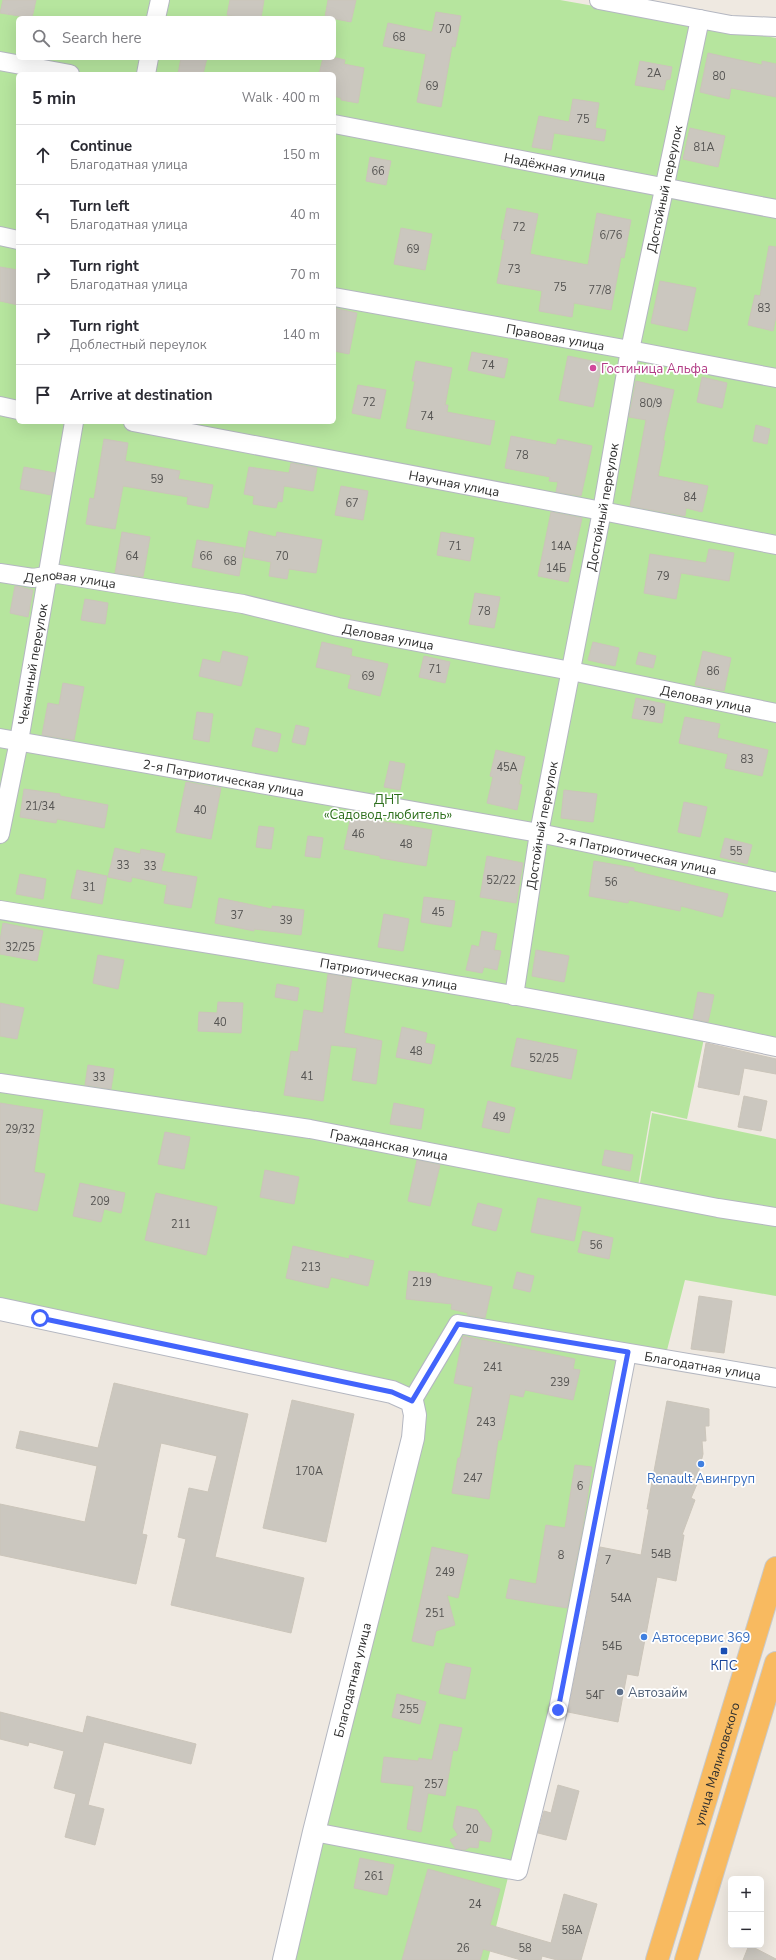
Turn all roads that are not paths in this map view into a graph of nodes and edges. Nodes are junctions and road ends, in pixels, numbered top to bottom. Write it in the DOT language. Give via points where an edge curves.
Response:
graph roads {
  1 [pos="160,0"];
  2 [pos="599,0"];
  3 [pos="156,16"];
  4 [pos="700,19"];
  5 [pos="776,27"];
  6 [pos="149,60"];
  7 [pos="0,61"];
  8 [pos="59,72"];
  9 [pos="146,72"];
  10 [pos="336,124"];
  11 [pos="665,188"];
  12 [pos="776,209"];
  13 [pos="0,236"];
  14 [pos="16,240"];
  15 [pos="336,297"];
  16 [pos="630,350"];
  17 [pos="776,378"];
  18 [pos="0,406"];
  19 [pos="16,410"];
  20 [pos="74,424"];
  21 [pos="144,424"];
  22 [pos="602,511"];
  23 [pos="776,545"];
  24 [pos="0,573"];
  25 [pos="46,576"];
  26 [pos="571,671"];
  27 [pos="776,714"];
  28 [pos="0,738"];
  29 [pos="19,741"];
  30 [pos="539,833"];
  31 [pos="0,834"];
  32 [pos="776,882"];
  33 [pos="0,910"];
  34 [pos="514,996"];
  35 [pos="776,1047"];
  36 [pos="0,1083"];
  37 [pos="776,1217"];
  38 [pos="0,1309"];
  39 [pos="628,1352"];
  40 [pos="776,1378"];
  41 [pos="412,1401"];
  42 [pos="776,1568"];
  43 [pos="776,1663"];
  44 [pos="314,1832"];
  45 [pos="284,1960"];
  46 [pos="657,1960"];
  47 [pos="686,1960"];
  1 -- 3 [label="street"];
  2 -- 4 [label="street"];
  4 -- 5 [label="street" via="732,25"];
  4 -- 11 [label="street, Достойный переулок"];
  6 -- 9 [label="street"];
  7 -- 8 [label="street"];
  10 -- 11 [label="street, Надёжная улица"];
  11 -- 12 [label="street, Надёжная улица"];
  11 -- 16 [label="street, Достойный переулок"];
  13 -- 14 [label="street"];
  15 -- 16 [label="street, Правовая улица"];
  16 -- 17 [label="street, Правовая улица"];
  16 -- 22 [label="street, Достойный переулок"];
  18 -- 19 [label="street"];
  20 -- 25 [label="street, Чеканный переулок"];
  21 -- 22 [label="street, Научная улица"];
  22 -- 23 [label="street, Научная улица"];
  22 -- 26 [label="street, Достойный переулок"];
  24 -- 25 [label="street, Деловая улица" via="33,578"];
  25 -- 26 [label="street, Деловая улица" via="58,574 243,604 338,627"];
  25 -- 29 [label="street, Чеканный переулок"];
  26 -- 27 [label="street, Деловая улица"];
  26 -- 30 [label="street, Достойный переулок"];
  28 -- 29 [label="street, 2-я Патриотическая улица"];
  29 -- 30 [label="street, 2-я Патриотическая улица"];
  29 -- 31 [label="street, Чеканный переулок"];
  30 -- 32 [label="street, 2-я Патриотическая улица"];
  30 -- 34 [label="street, Достойный переулок"];
  33 -- 34 [label="street, Патриотическая улица"];
  34 -- 35 [label="street, Патриотическая улица"];
  36 -- 37 [label="street, Гражданская улица" via="310,1128 718,1208"];
  38 -- 41 [label="street" via="392,1392"];
  39 -- 40 [label="street, Благодатная улица"];
  39 -- 41 [label="street, Благодатная улица" via="458,1324"];
  39 -- 44 [label="street" via="558,1710 518,1871"];
  41 -- 44 [label="street, Благодатная улица" via="415,1415 413,1438"];
  42 -- 46 [label="highway, улица Малиновского"];
  43 -- 47 [label="highway"];
  44 -- 45 [label="street, Благодатная улица"];
}
